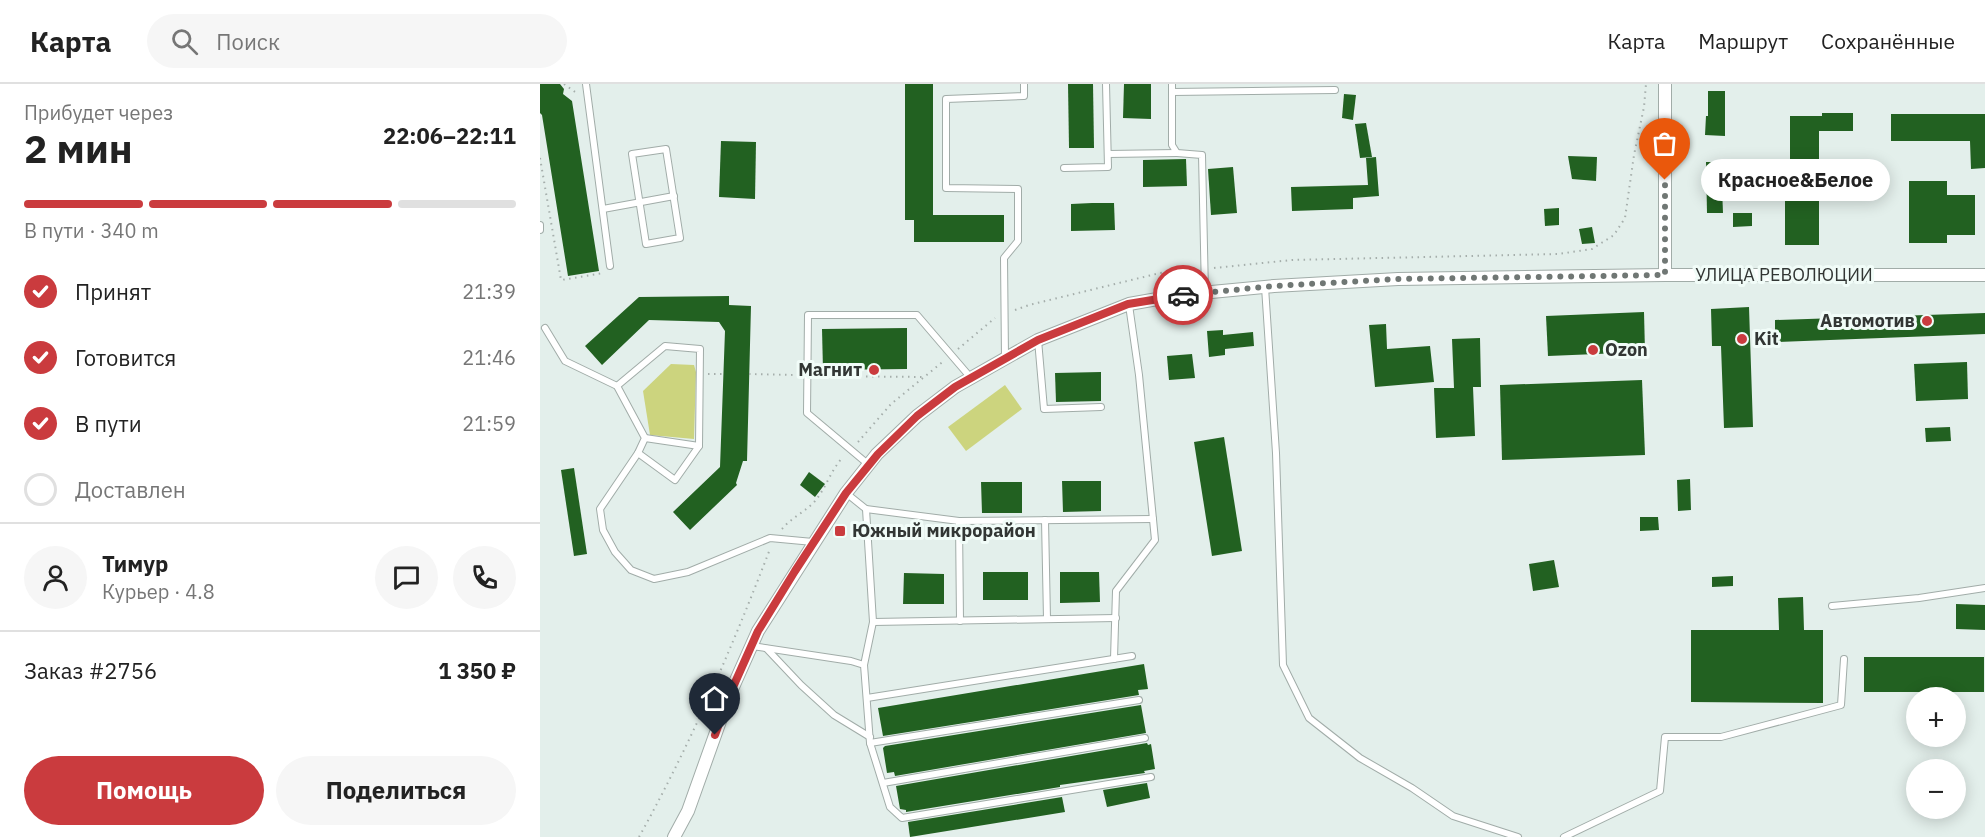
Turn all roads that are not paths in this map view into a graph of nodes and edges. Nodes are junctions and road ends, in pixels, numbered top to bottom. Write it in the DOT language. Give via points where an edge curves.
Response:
graph roads {
  1 [pos="586,84"];
  2 [pos="1024,84"];
  3 [pos="1106,84"];
  4 [pos="1172,84"];
  5 [pos="1665,84"];
  6 [pos="1335,90"];
  7 [pos="1172,92"];
  8 [pos="1177,153"];
  9 [pos="1108,154"];
  10 [pos="1064,168"];
  11 [pos="674,196"];
  12 [pos="640,202"];
  13 [pos="603,209"];
  14 [pos="540,225"];
  15 [pos="540,230"];
  16 [pos="610,266"];
  17 [pos="1665,275"];
  18 [pos="1985,275"];
  19 [pos="1265,287"];
  20 [pos="1205,292"];
  21 [pos="1128,304"];
  22 [pos="545,328"];
  23 [pos="1038,340"];
  24 [pos="1005,358"];
  25 [pos="971,378"];
  26 [pos="617,386"];
  27 [pos="1101,407"];
  28 [pos="645,438"];
  29 [pos="699,446"];
  30 [pos="638,453"];
  31 [pos="868,465"];
  32 [pos="846,493"];
  33 [pos="866,509"];
  34 [pos="1153,519"];
  35 [pos="1045,520"];
  36 [pos="959,521"];
  37 [pos="813,543"];
  38 [pos="1985,588"];
  39 [pos="1832,606"];
  40 [pos="1116,618"];
  41 [pos="1047,619"];
  42 [pos="960,621"];
  43 [pos="873,622"];
  44 [pos="751,646"];
  45 [pos="767,649"];
  46 [pos="1132,656"];
  47 [pos="1114,659"];
  48 [pos="1844,659"];
  49 [pos="864,665"];
  50 [pos="867,698"];
  51 [pos="1138,700"];
  52 [pos="1145,738"];
  53 [pos="870,740"];
  54 [pos="1151,777"];
  55 [pos="883,783"];
  56 [pos="674,837"];
  57 [pos="1518,837"];
  58 [pos="1564,837"];
  1 -- 13 [label="lane"];
  2 -- 24 [label="lane" via="1024,96 946,99 946,188 1018,189 1018,241 1004,258"];
  3 -- 9 [label="lane"];
  4 -- 7 [label="lane"];
  5 -- 17 [label="street"];
  6 -- 7 [label="lane"];
  7 -- 8 [label="lane" via="1172,145"];
  8 -- 9 [label="lane"];
  8 -- 20 [label="lane" via="1202,155"];
  9 -- 10 [label="lane" via="1108,167"];
  11 -- 12 [label="lane"];
  11 -- 12 [label="lane" via="680,238 646,244"];
  11 -- 12 [label="lane" via="666,149 632,154"];
  12 -- 13 [label="lane"];
  13 -- 16 [label="lane"];
  14 -- 15 [label="lane"];
  17 -- 18 [label="street, УЛИЦА РЕВОЛЮЦИИ"];
  17 -- 19 [label="street, УЛИЦА РЕВОЛЮЦИИ" via="1398,279"];
  19 -- 20 [label="street, УЛИЦА РЕВОЛЮЦИИ"];
  19 -- 57 [label="lane" via="1283,665 1309,718 1360,758 1453,816"];
  20 -- 21 [label="street, УЛИЦА РЕВОЛЮЦИИ"];
  21 -- 23 [label="street, УЛИЦА РЕВОЛЮЦИИ"];
  21 -- 34 [label="lane"];
  22 -- 26 [label="lane" via="565,361"];
  23 -- 24 [label="street, УЛИЦА РЕВОЛЮЦИИ"];
  23 -- 27 [label="lane" via="1044,409"];
  24 -- 25 [label="street, УЛИЦА РЕВОЛЮЦИИ"];
  25 -- 31 [label="street, УЛИЦА РЕВОЛЮЦИИ" via="917,416"];
  25 -- 31 [label="lane" via="917,315 808,315 807,413"];
  26 -- 28 [label="lane"];
  26 -- 29 [label="lane" via="665,346 700,348"];
  28 -- 29 [label="lane"];
  28 -- 30 [label="lane"];
  29 -- 30 [label="lane" via="675,480"];
  30 -- 37 [label="lane" via="600,509 603,530 631,570 654,579 688,572 770,538"];
  31 -- 32 [label="street, УЛИЦА РЕВОЛЮЦИИ"];
  32 -- 33 [label="lane"];
  32 -- 37 [label="street, УЛИЦА РЕВОЛЮЦИИ"];
  33 -- 36 [label="lane"];
  33 -- 43 [label="lane"];
  34 -- 35 [label="lane"];
  34 -- 40 [label="lane" via="1155,540 1116,591"];
  35 -- 36 [label="lane"];
  35 -- 41 [label="lane"];
  36 -- 42 [label="lane"];
  37 -- 44 [label="street, УЛИЦА РЕВОЛЮЦИИ"];
  38 -- 39 [label="lane"];
  40 -- 41 [label="lane"];
  40 -- 47 [label="lane"];
  41 -- 42 [label="lane"];
  42 -- 43 [label="lane"];
  43 -- 49 [label="lane"];
  44 -- 45 [label="lane"];
  44 -- 56 [label="street, УЛИЦА РЕВОЛЮЦИИ" via="688,811"];
  45 -- 49 [label="lane"];
  45 -- 53 [label="lane" via="834,715"];
  46 -- 47 [label="lane"];
  47 -- 50 [label="lane"];
  48 -- 58 [label="lane" via="1841,705 1721,737 1665,737 1660,791"];
  49 -- 50 [label="lane"];
  50 -- 53 [label="lane"];
  51 -- 53 [label="lane"];
  52 -- 55 [label="lane"];
  53 -- 55 [label="lane"];
  54 -- 55 [label="lane" via="902,818 890,807"];
}
